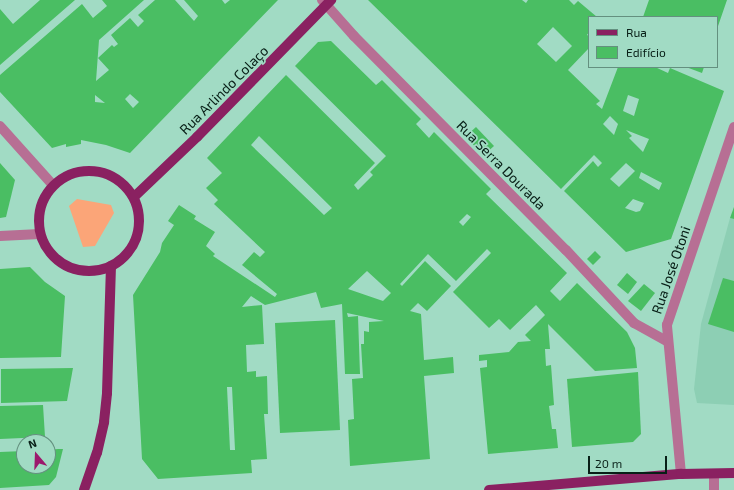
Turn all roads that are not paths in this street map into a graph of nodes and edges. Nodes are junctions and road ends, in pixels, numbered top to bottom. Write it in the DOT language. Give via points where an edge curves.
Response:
graph roads {
  1 [pos="327,2"];
  2 [pos="0,126"];
  3 [pos="734,127"];
  4 [pos="53,185"];
  5 [pos="134,197"];
  6 [pos="40,234"];
  7 [pos="0,236"];
  8 [pos="110,266"];
  9 [pos="668,341"];
  10 [pos="734,473"];
  11 [pos="681,474"];
  12 [pos="714,474"];
  13 [pos="84,490"];
  14 [pos="489,490"];
  15 [pos="714,490"];
  1 -- 5 [label="main road, Rua Arlindo Colaço" via="197,137"];
  1 -- 9 [label="street, Rua Serra Dourada" via="354,36 566,250 634,323"];
  2 -- 4 [label="street"];
  3 -- 9 [label="street, Rua José Otoni" via="667,325"];
  4 -- 5 [label="main road" via="73,173 96,171 118,179"];
  4 -- 6 [label="main road" via="42,199 38,217"];
  5 -- 8 [label="main road" via="139,217 137,237 127,254"];
  6 -- 7 [label="street"];
  6 -- 8 [label="main road" via="50,254 68,266 89,271"];
  8 -- 13 [label="main road" via="104,422 97,453"];
  9 -- 11 [label="street, Rua José Otoni"];
  10 -- 12 [label="main road"];
  11 -- 12 [label="main road"];
  11 -- 14 [label="main road"];
  12 -- 15 [label="street"];
}
